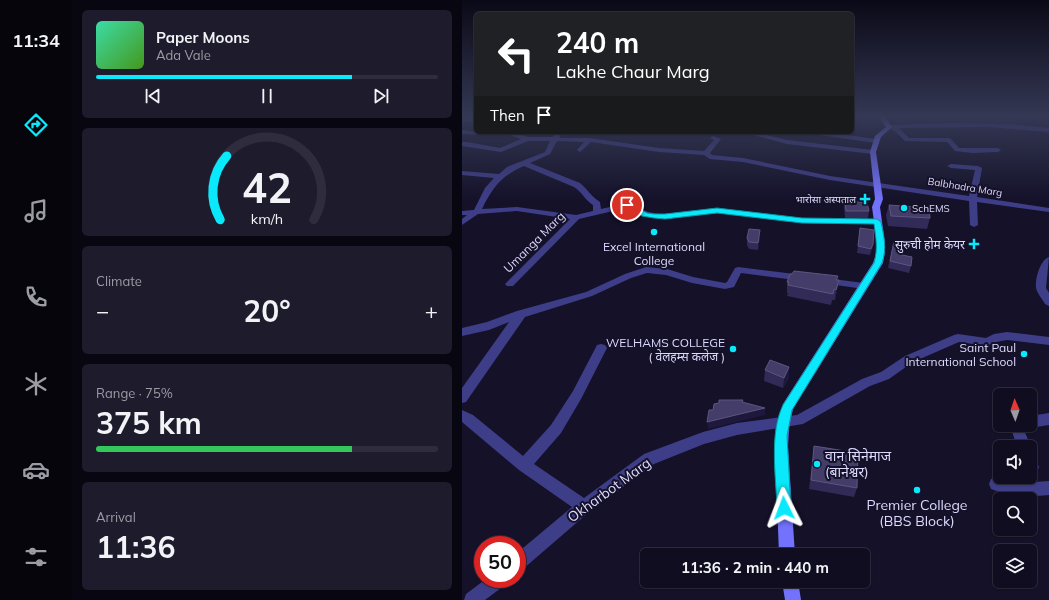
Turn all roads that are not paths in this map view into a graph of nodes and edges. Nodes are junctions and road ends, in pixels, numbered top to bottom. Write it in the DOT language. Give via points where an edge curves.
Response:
graph roads {
  1 [pos="473,145"];
  2 [pos="513,145"];
  3 [pos="552,145"];
  4 [pos="584,145"];
  5 [pos="624,145"];
  6 [pos="713,145"];
  7 [pos="813,145"];
  8 [pos="875,145"];
  9 [pos="953,145"];
  10 [pos="580,150"];
  11 [pos="998,150"];
  12 [pos="873,152"];
  13 [pos="706,153"];
  14 [pos="525,163"];
  15 [pos="951,166"];
  16 [pos="462,173"];
  17 [pos="500,176"];
  18 [pos="877,185"];
  19 [pos="973,198"];
  20 [pos="1049,210"];
  21 [pos="477,211"];
  22 [pos="598,212"];
  23 [pos="462,213"];
  24 [pos="576,217"];
  25 [pos="462,222"];
  26 [pos="877,222"];
  27 [pos="974,225"];
  28 [pos="1049,260"];
  29 [pos="510,284"];
  30 [pos="864,286"];
  31 [pos="1049,302"];
  32 [pos="521,314"];
  33 [pos="462,332"];
  34 [pos="1049,341"];
  35 [pos="600,348"];
  36 [pos="462,398"];
  37 [pos="462,416"];
  38 [pos="1049,419"];
  39 [pos="783,421"];
  40 [pos="1037,421"];
  41 [pos="524,465"];
  42 [pos="996,484"];
  43 [pos="1049,488"];
  44 [pos="584,506"];
  45 [pos="787,548"];
  46 [pos="526,555"];
  47 [pos="487,588"];
  48 [pos="791,588"];
  49 [pos="472,600"];
  50 [pos="792,600"];
  1 -- 2 [label="street" via="501,150"];
  3 -- 14 [label="street" via="548,153"];
  4 -- 10 [label="street"];
  5 -- 13 [label="street, Balbhadra Marg"];
  6 -- 13 [label="street"];
  7 -- 12 [label="street"];
  8 -- 12 [label="main road"];
  9 -- 11 [label="street" via="957,150"];
  12 -- 18 [label="main road"];
  13 -- 18 [label="street, Balbhadra Marg" via="710,157 743,160"];
  14 -- 17 [label="street"];
  14 -- 22 [label="street" via="577,184 588,198 597,204"];
  15 -- 19 [label="street" via="978,168"];
  16 -- 17 [label="street"];
  17 -- 21 [label="street" via="489,188"];
  18 -- 19 [label="street, Balbhadra Marg"];
  18 -- 26 [label="main road" via="879,199 872,206"];
  19 -- 20 [label="street, Balbhadra Marg"];
  19 -- 27 [label="street"];
  21 -- 23 [label="street"];
  21 -- 24 [label="street" via="517,209"];
  21 -- 25 [label="street"];
  22 -- 24 [label="street"];
  22 -- 26 [label="street" via="627,205 644,214 665,217 717,210 802,221"];
  24 -- 29 [label="street, Umanga Marg"];
  26 -- 30 [label="main road" via="881,252 878,263"];
  28 -- 31 [label="street" via="1044,266 1041,288"];
  30 -- 32 [label="street" via="741,270 736,271 731,285 722,286 667,272 646,270 589,294"];
  30 -- 39 [label="main road" via="787,408"];
  32 -- 33 [label="street" via="489,326"];
  32 -- 36 [label="street"];
  34 -- 39 [label="street, Okharbot Marg" via="1007,336 987,342 958,338 908,359 885,376 866,382 800,420"];
  35 -- 41 [label="street" via="577,395 556,429"];
  37 -- 41 [label="street"];
  38 -- 40 [label="street"];
  39 -- 44 [label="street, Okharbot Marg" via="703,438 649,459"];
  39 -- 45 [label="main road" via="781,436"];
  41 -- 44 [label="street"];
  42 -- 43 [label="street" via="1021,490"];
  44 -- 46 [label="street, Okharbot Marg"];
  47 -- 49 [label="street"];
  48 -- 50 [label="main road"];
}
